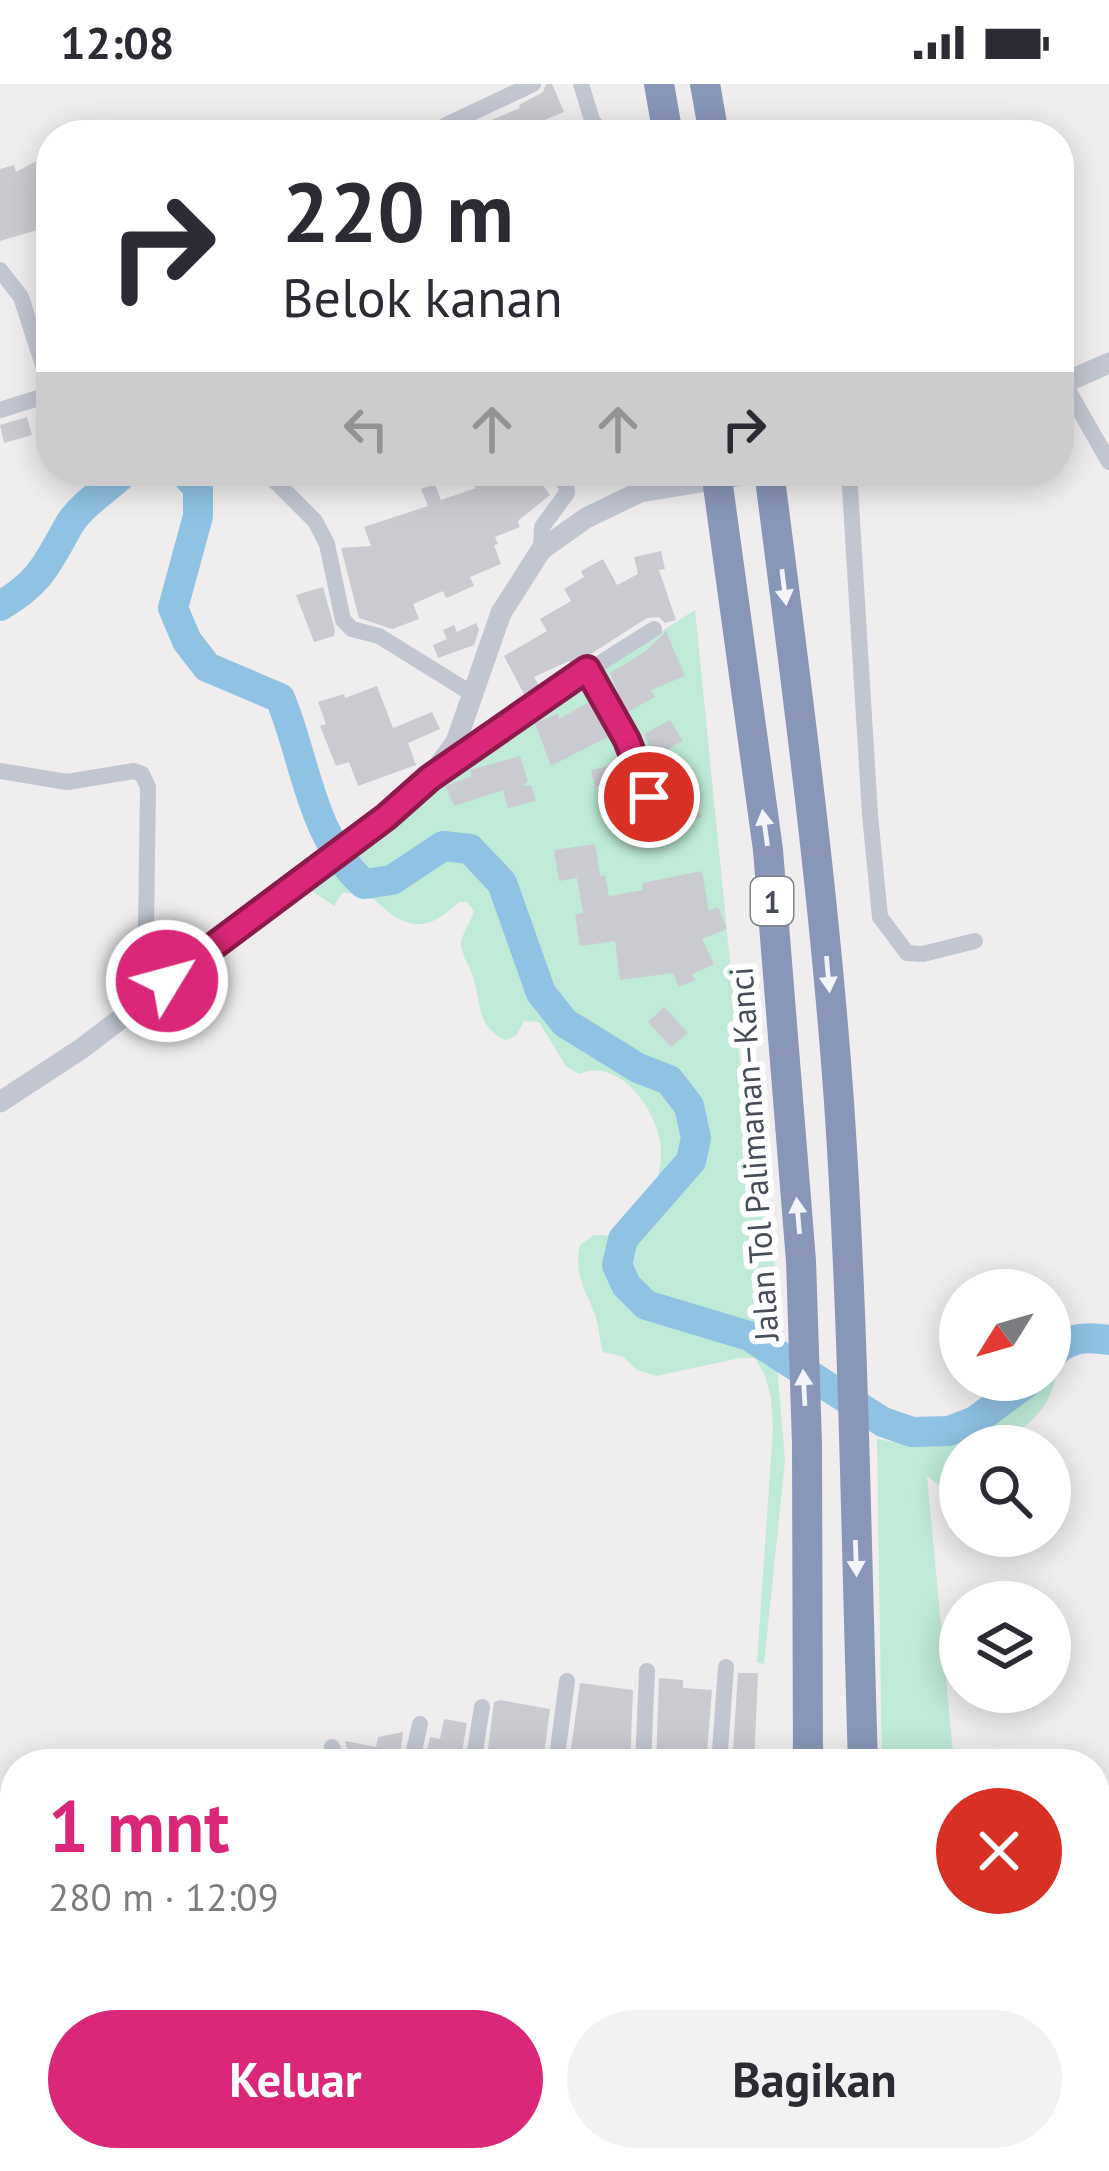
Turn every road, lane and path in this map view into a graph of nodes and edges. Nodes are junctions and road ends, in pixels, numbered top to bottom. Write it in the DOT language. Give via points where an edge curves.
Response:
graph roads {
  1 [pos="533,84"];
  2 [pos="581,84"];
  3 [pos="659,84"];
  4 [pos="705,84"];
  5 [pos="457,120"];
  6 [pos="592,120"];
  7 [pos="665,120"];
  8 [pos="711,120"];
  9 [pos="0,270"];
  10 [pos="36,344"];
  11 [pos="1109,363"];
  12 [pos="1074,378"];
  13 [pos="36,397"];
  14 [pos="1074,405"];
  15 [pos="0,410"];
  16 [pos="1109,462"];
  17 [pos="280,486"];
  18 [pos="562,486"];
  19 [pos="666,486"];
  20 [pos="718,486"];
  21 [pos="770,486"];
  22 [pos="850,486"];
  23 [pos="542,550"];
  24 [pos="654,629"];
  25 [pos="587,669"];
  26 [pos="474,695"];
  27 [pos="0,771"];
  28 [pos="430,778"];
  29 [pos="649,797"];
  30 [pos="975,940"];
  31 [pos="167,981"];
  32 [pos="0,1102"];
  33 [pos="726,1667"];
  34 [pos="647,1671"];
  35 [pos="567,1681"];
  36 [pos="482,1708"];
  37 [pos="420,1724"];
  38 [pos="414,1749"];
  39 [pos="475,1749"];
  40 [pos="558,1749"];
  41 [pos="644,1749"];
  42 [pos="720,1749"];
  43 [pos="808,1749"];
  44 [pos="863,1749"];
  1 -- 5 [label="street"];
  2 -- 6 [label="street"];
  3 -- 7 [label="highway"];
  4 -- 8 [label="highway"];
  9 -- 10 [label="street" via="21,297"];
  11 -- 12 [label="street"];
  13 -- 15 [label="street"];
  14 -- 16 [label="street"];
  17 -- 26 [label="street" via="327,544 352,629 380,636"];
  18 -- 23 [label="street" via="567,494 542,527"];
  19 -- 23 [label="street" via="616,501"];
  43 -- 20 [label="highway, Jalan Tol Palimanan–Kanci / 1, one-way" via="801,1261 768,850"];
  21 -- 44 [label="highway, 1, one-way" via="818,852 839,1103"];
  22 -- 30 [label="street" via="880,917 907,952"];
  23 -- 26 [label="street" via="501,613"];
  24 -- 25 [label="street"];
  25 -- 28 [label="street"];
  25 -- 29 [label="street"];
  26 -- 28 [label="street" via="456,742"];
  27 -- 31 [label="street" via="58,782 134,771 145,778 146,929"];
  28 -- 31 [label="street"];
  31 -- 32 [label="street"];
  33 -- 42 [label="street"];
  34 -- 41 [label="street"];
  35 -- 40 [label="street"];
  36 -- 39 [label="street"];
  37 -- 38 [label="street"];
}
